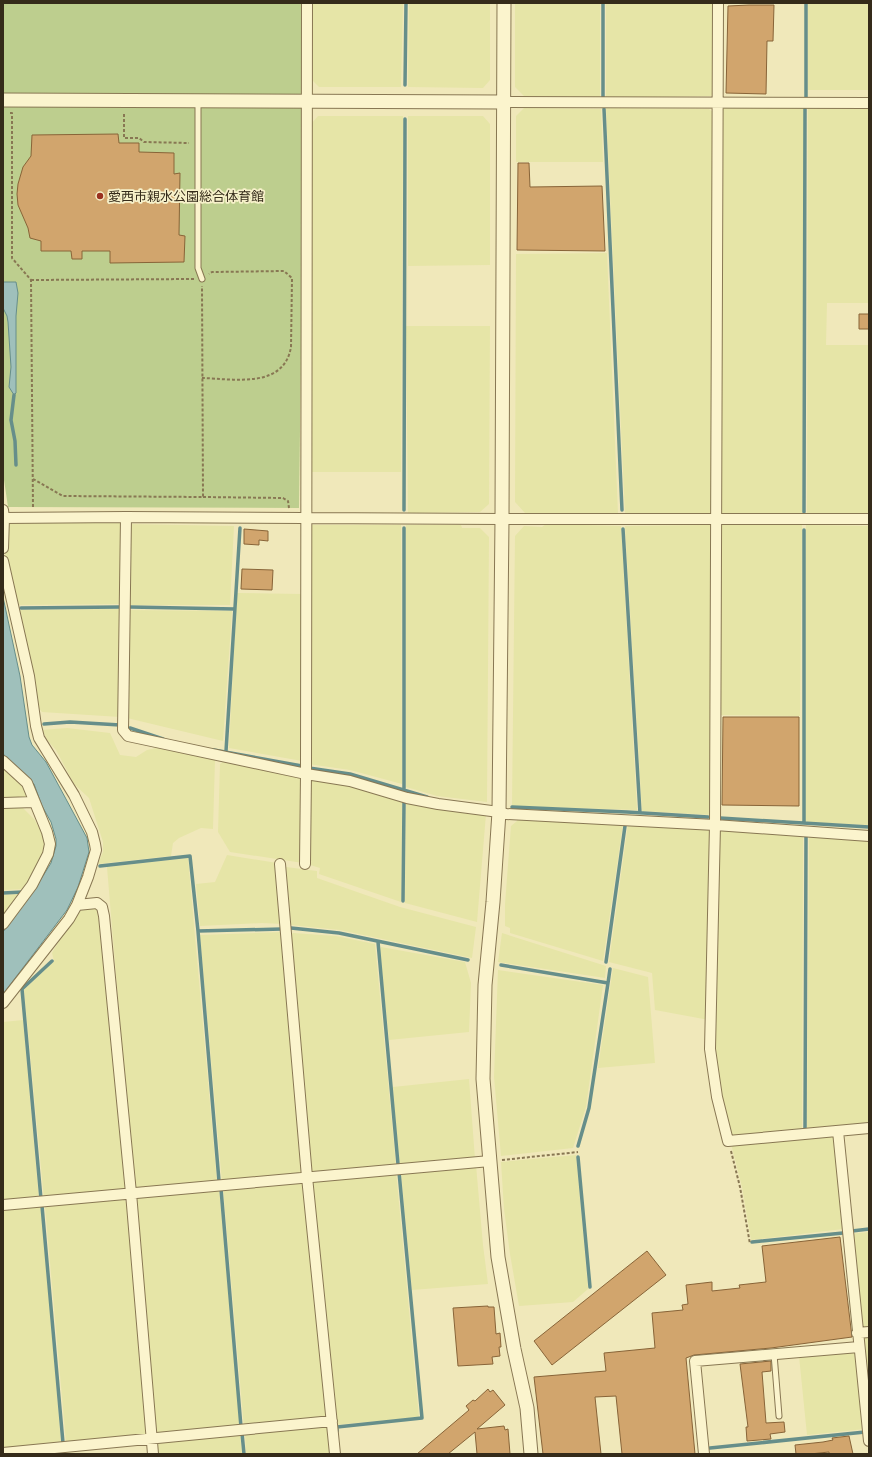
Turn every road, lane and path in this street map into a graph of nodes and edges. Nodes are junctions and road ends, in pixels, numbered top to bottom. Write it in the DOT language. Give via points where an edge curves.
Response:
graph roads {
  1 [pos="307,3"];
  2 [pos="504,3"];
  3 [pos="718,3"];
  4 [pos="3,100"];
  5 [pos="198,101"];
  6 [pos="306,102"];
  7 [pos="503,102"];
  8 [pos="869,103"];
  9 [pos="717,104"];
  10 [pos="7,113"];
  11 [pos="124,114"];
  12 [pos="197,143"];
  13 [pos="202,279"];
  14 [pos="31,280"];
  15 [pos="202,378"];
  16 [pos="33,478"];
  17 [pos="203,497"];
  18 [pos="3,516"];
  19 [pos="33,517"];
  20 [pos="126,517"];
  21 [pos="290,517"];
  22 [pos="305,518"];
  23 [pos="502,519"];
  24 [pos="869,519"];
  25 [pos="715,520"];
  26 [pos="3,548"];
  27 [pos="3,561"];
  28 [pos="3,761"];
  29 [pos="306,774"];
  30 [pos="34,802"];
  31 [pos="3,803"];
  32 [pos="499,812"];
  33 [pos="715,825"];
  34 [pos="869,836"];
  35 [pos="280,864"];
  36 [pos="305,864"];
  37 [pos="77,905"];
  38 [pos="3,924"];
  39 [pos="3,1004"];
  40 [pos="869,1128"];
  41 [pos="838,1131"];
  42 [pos="728,1141"];
  43 [pos="578,1152"];
  44 [pos="490,1161"];
  45 [pos="308,1177"];
  46 [pos="131,1193"];
  47 [pos="3,1205"];
  48 [pos="750,1244"];
  49 [pos="869,1332"];
  50 [pos="857,1333"];
  51 [pos="859,1347"];
  52 [pos="774,1354"];
  53 [pos="779,1416"];
  54 [pos="332,1421"];
  55 [pos="152,1439"];
  56 [pos="869,1441"];
  57 [pos="3,1453"];
  58 [pos="153,1454"];
  59 [pos="334,1454"];
  60 [pos="531,1454"];
  61 [pos="704,1454"];
  1 -- 6 [label="street"];
  2 -- 7 [label="street"];
  3 -- 9 [label="street"];
  4 -- 5 [label="street"];
  5 -- 6 [label="street"];
  5 -- 12 [label="lane"];
  6 -- 7 [label="street"];
  6 -- 22 [label="street"];
  7 -- 9 [label="street"];
  7 -- 23 [label="street"];
  8 -- 9 [label="street"];
  9 -- 25 [label="street"];
  10 -- 14 [label="path" via="12,113 12,258"];
  11 -- 12 [label="path" via="124,138 139,138 144,142"];
  12 -- 13 [label="lane" via="198,268"];
  13 -- 14 [label="path"];
  13 -- 15 [label="path"];
  13 -- 15 [label="path" via="212,272 284,271 292,278 291,347 285,364 271,376 257,379"];
  14 -- 16 [label="path"];
  15 -- 17 [label="path"];
  16 -- 17 [label="path" via="63,496"];
  16 -- 19 [label="path"];
  17 -- 21 [label="path" via="283,498 288,501"];
  18 -- 19 [label="street"];
  18 -- 26 [label="street"];
  19 -- 20 [label="street"];
  20 -- 21 [label="street"];
  20 -- 29 [label="street" via="123,730 128,736"];
  21 -- 22 [label="street"];
  22 -- 23 [label="street"];
  22 -- 29 [label="street"];
  23 -- 25 [label="street"];
  23 -- 32 [label="street"];
  24 -- 25 [label="street"];
  25 -- 33 [label="street"];
  27 -- 37 [label="street" via="29,676 39,738 74,795 95,844 96,850"];
  28 -- 30 [label="street" via="27,783"];
  29 -- 32 [label="street" via="350,781 407,798"];
  29 -- 36 [label="street"];
  30 -- 31 [label="street"];
  30 -- 38 [label="street" via="47,832 50,844 48,854 32,885"];
  32 -- 33 [label="street"];
  32 -- 44 [label="street" via="485,985 483,1079"];
  33 -- 34 [label="street"];
  33 -- 42 [label="street" via="710,1050 717,1097"];
  35 -- 45 [label="street"];
  37 -- 39 [label="street"];
  37 -- 46 [label="street" via="97,903 102,907 104,916"];
  40 -- 41 [label="street"];
  41 -- 42 [label="street"];
  41 -- 50 [label="street"];
  42 -- 48 [label="path" via="740,1187"];
  43 -- 44 [label="path"];
  44 -- 45 [label="street"];
  44 -- 60 [label="street" via="498,1257 527,1408"];
  45 -- 46 [label="street"];
  45 -- 54 [label="street"];
  46 -- 47 [label="street"];
  46 -- 55 [label="street"];
  49 -- 50 [label="street"];
  50 -- 51 [label="street"];
  51 -- 52 [label="street"];
  51 -- 56 [label="street"];
  52 -- 53 [label="lane"];
  52 -- 61 [label="street" via="695,1361"];
  54 -- 55 [label="street"];
  54 -- 59 [label="street"];
  55 -- 57 [label="street"];
  55 -- 58 [label="street"];
}
